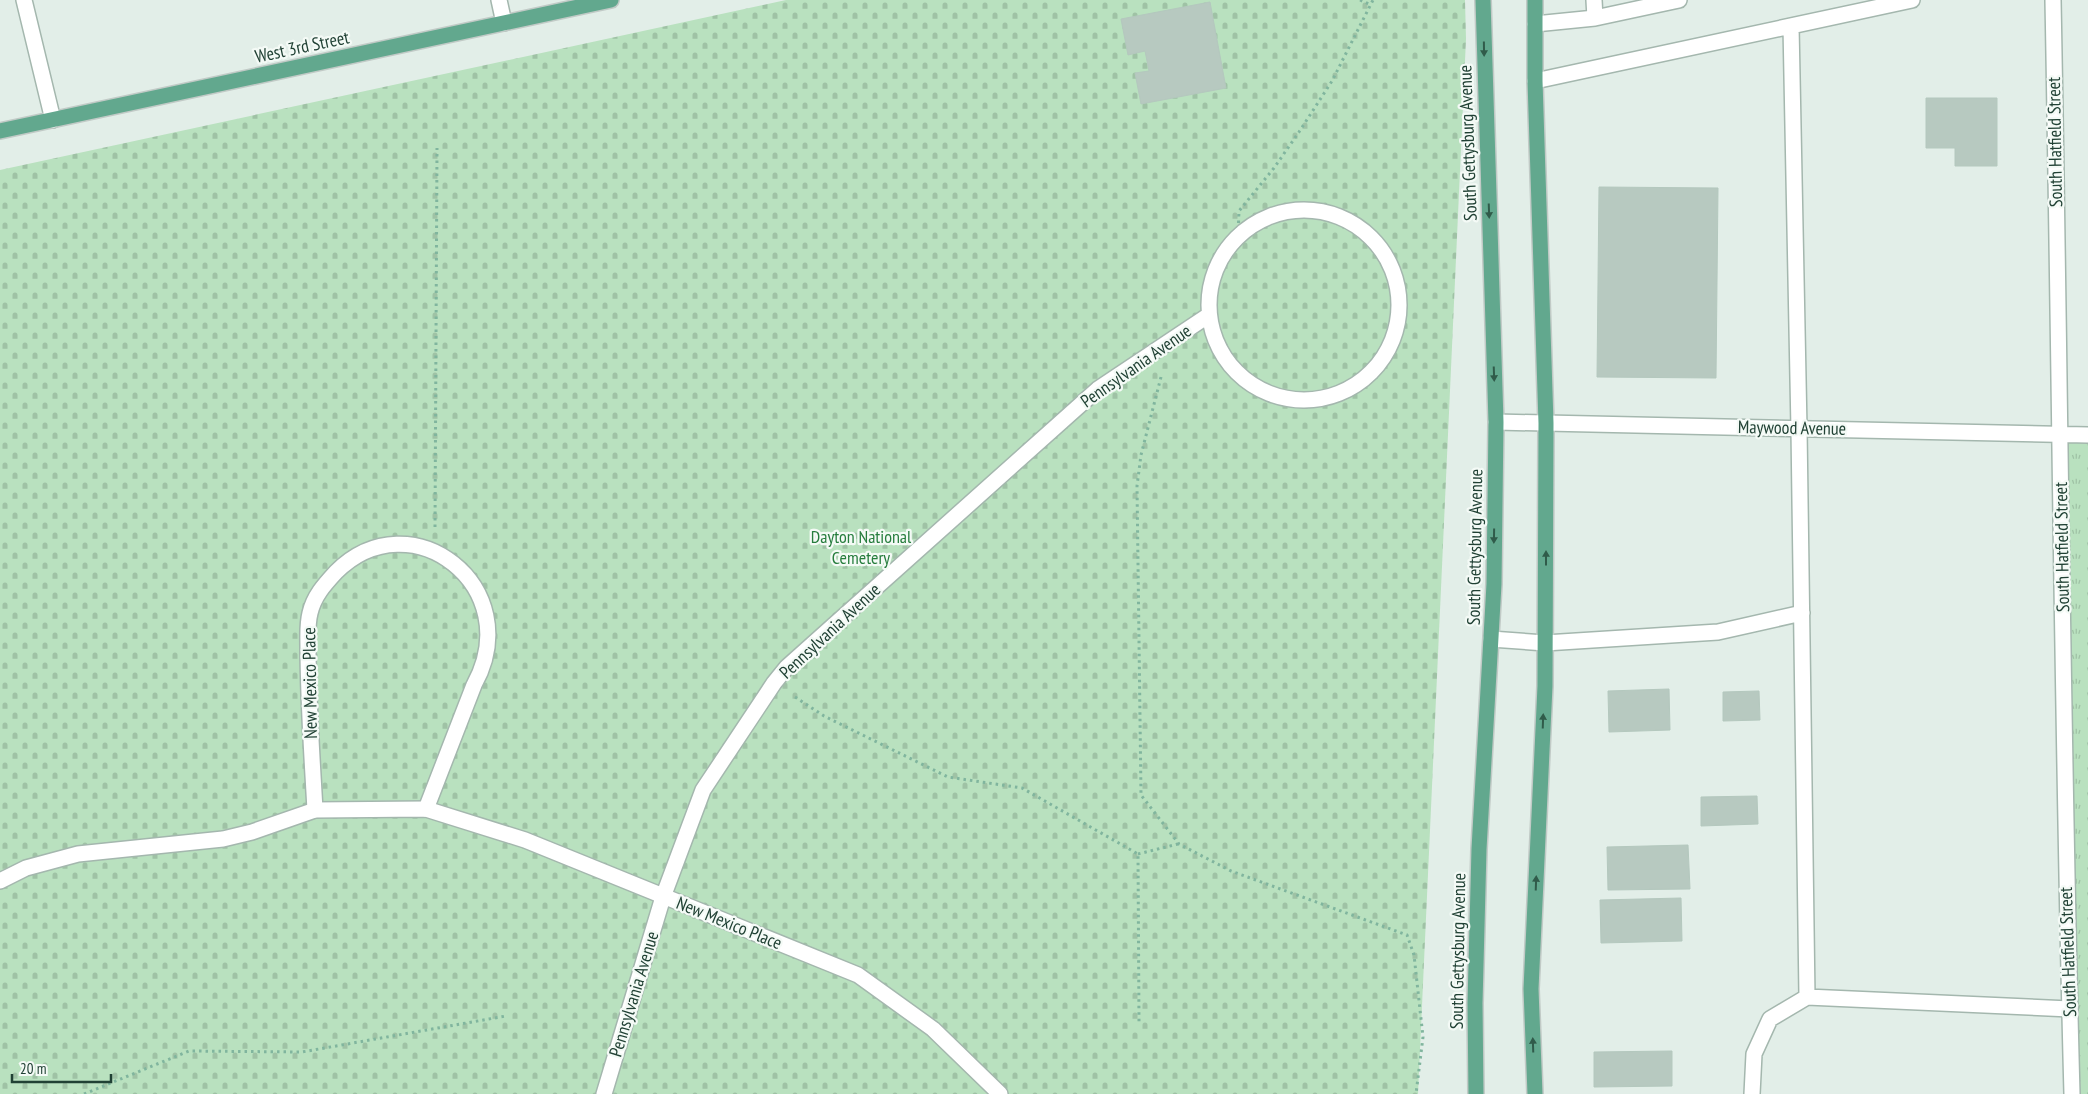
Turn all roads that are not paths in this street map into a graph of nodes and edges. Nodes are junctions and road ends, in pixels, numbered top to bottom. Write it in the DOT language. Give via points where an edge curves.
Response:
graph roads {
  1 [pos="24,0"];
  2 [pos="499,0"];
  3 [pos="611,0"];
  4 [pos="1483,0"];
  5 [pos="1535,0"];
  6 [pos="1594,0"];
  7 [pos="1679,0"];
  8 [pos="1912,0"];
  9 [pos="2053,0"];
  10 [pos="1595,18"];
  11 [pos="504,23"];
  12 [pos="1535,24"];
  13 [pos="1791,26"];
  14 [pos="1535,81"];
  15 [pos="53,120"];
  16 [pos="0,131"];
  17 [pos="1209,315"];
  18 [pos="1496,422"];
  19 [pos="1546,423"];
  20 [pos="1800,429"];
  21 [pos="2061,434"];
  22 [pos="2088,435"];
  23 [pos="1802,613"];
  24 [pos="1491,639"];
  25 [pos="1545,643"];
  26 [pos="426,808"];
  27 [pos="315,810"];
  28 [pos="0,881"];
  29 [pos="663,897"];
  30 [pos="1807,996"];
  31 [pos="2070,1009"];
  32 [pos="604,1094"];
  33 [pos="1000,1094"];
  34 [pos="1476,1094"];
  35 [pos="1535,1094"];
  36 [pos="1752,1094"];
  37 [pos="2072,1094"];
  1 -- 15 [label="street"];
  2 -- 11 [label="street"];
  3 -- 11 [label="main road, West 3rd Street"];
  4 -- 18 [label="main road, South Gettysburg Avenue, one-way"];
  5 -- 12 [label="main road"];
  6 -- 10 [label="street"];
  7 -- 10 [label="street"];
  8 -- 13 [label="street"];
  9 -- 21 [label="street, South Hatfield Street"];
  10 -- 12 [label="street"];
  11 -- 15 [label="main road, West 3rd Street"];
  12 -- 14 [label="main road"];
  13 -- 14 [label="street"];
  13 -- 20 [label="street"];
  14 -- 19 [label="main road"];
  15 -- 16 [label="main road, West 3rd Street"];
  17 -- 17 [label="street, Pennsylvania Avenue" via="1218,346 1236,372 1262,391 1293,400 1325,398 1355,386 1379,365 1395,337 1400,306 1395,274 1380,246 1356,225 1327,212 1295,210 1264,218 1238,236 1220,259 1210,286"];
  17 -- 29 [label="street, Pennsylvania Avenue" via="1098,389 787,667 703,790"];
  18 -- 19 [label="street, Maywood Avenue"];
  18 -- 24 [label="main road, South Gettysburg Avenue, one-way"];
  19 -- 20 [label="street, Maywood Avenue"];
  25 -- 19 [label="main road, one-way"];
  20 -- 21 [label="street, Maywood Avenue"];
  20 -- 23 [label="street"];
  21 -- 22 [label="street, Maywood Avenue"];
  21 -- 31 [label="street, South Hatfield Street"];
  23 -- 25 [label="street" via="1718,632"];
  23 -- 30 [label="street"];
  24 -- 25 [label="street"];
  24 -- 34 [label="main road, South Gettysburg Avenue" via="1479,849"];
  35 -- 25 [label="main road, one-way" via="1531,989"];
  26 -- 27 [label="street, New Mexico Place"];
  26 -- 27 [label="street, New Mexico Place" via="481,672 488,644 486,612 473,583 450,561 435,553 403,545 378,546 362,552 322,586 314,600 307,631 307,665"];
  26 -- 29 [label="street, New Mexico Place" via="525,840"];
  27 -- 28 [label="street, New Mexico Place" via="223,839 78,854 35,866"];
  29 -- 32 [label="street, Pennsylvania Avenue"];
  29 -- 33 [label="street, New Mexico Place" via="858,975 933,1029"];
  30 -- 31 [label="street"];
  30 -- 36 [label="street" via="1770,1019 1754,1054"];
  31 -- 37 [label="street, South Hatfield Street"];
}
